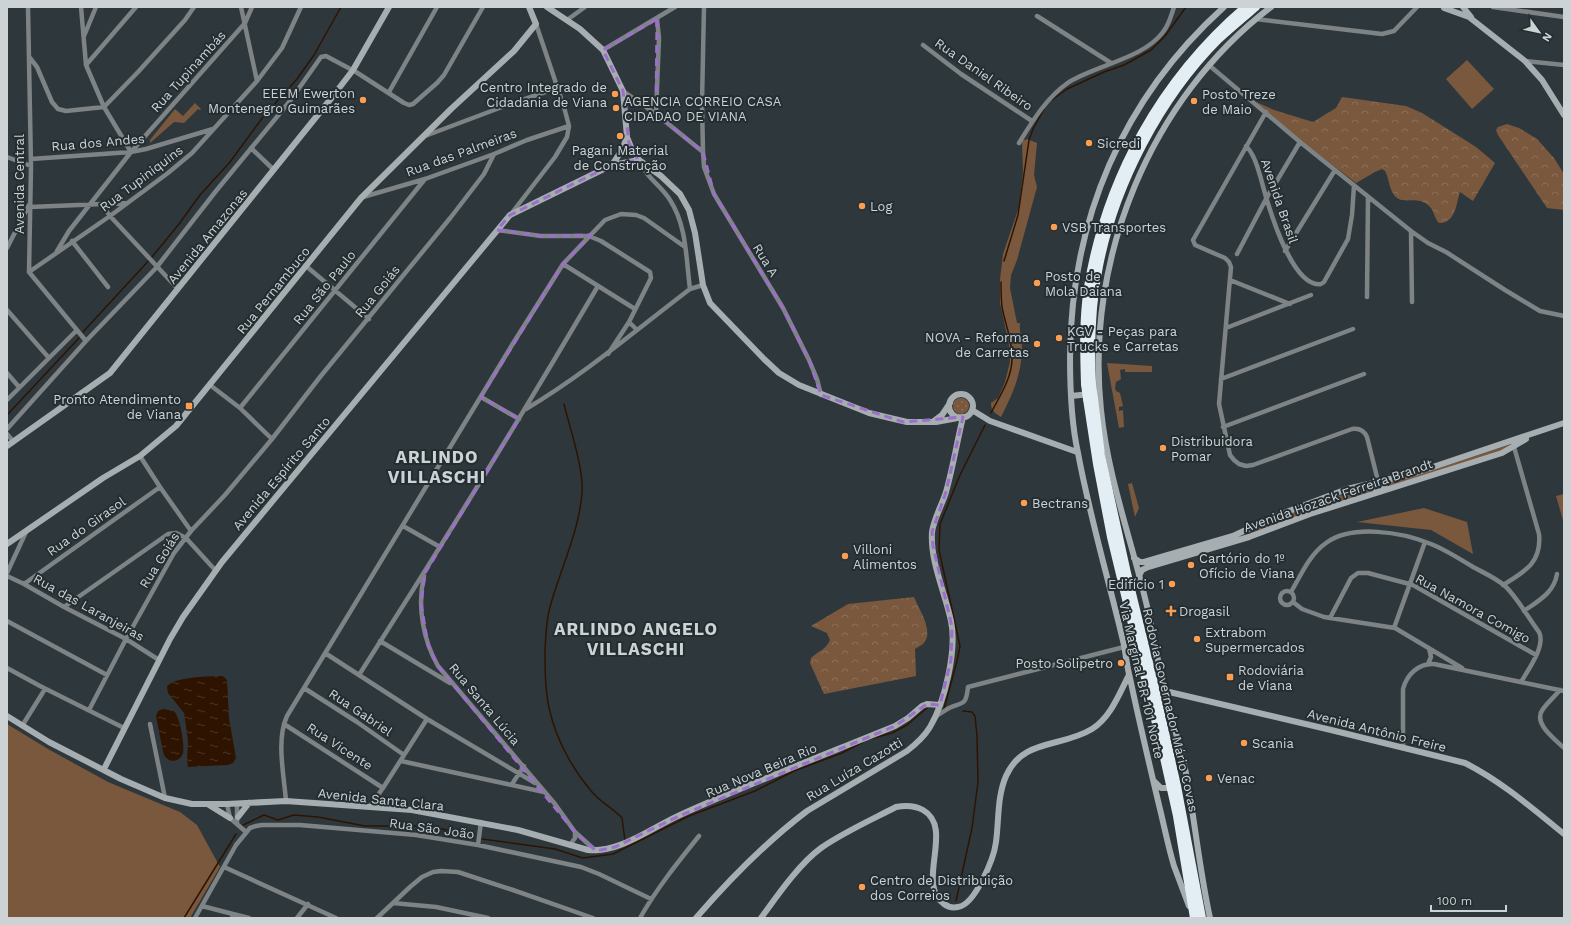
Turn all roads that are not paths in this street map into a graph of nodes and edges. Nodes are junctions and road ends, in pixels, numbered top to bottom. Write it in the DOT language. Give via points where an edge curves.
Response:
graph roads {
  1 [pos="28,7"];
  2 [pos="81,7"];
  3 [pos="96,7"];
  4 [pos="136,7"];
  5 [pos="194,7"];
  6 [pos="241,7"];
  7 [pos="252,7"];
  8 [pos="301,7"];
  9 [pos="389,7"];
  10 [pos="437,7"];
  11 [pos="483,7"];
  12 [pos="529,7"];
  13 [pos="547,7"];
  14 [pos="585,7"];
  15 [pos="675,7"];
  16 [pos="704,7"];
  17 [pos="1174,7"];
  18 [pos="1245,7"];
  19 [pos="1256,7"];
  20 [pos="1271,7"];
  21 [pos="1417,7"];
  22 [pos="1445,7"];
  23 [pos="1463,7"];
  24 [pos="1493,7"];
  25 [pos="1223,8"];
  26 [pos="1037,16"];
  27 [pos="1564,17"];
  28 [pos="657,19"];
  29 [pos="1256,19"];
  30 [pos="567,20"];
  31 [pos="1477,22"];
  32 [pos="245,23"];
  33 [pos="536,24"];
  34 [pos="83,38"];
  35 [pos="923,45"];
  36 [pos="603,50"];
  37 [pos="30,58"];
  38 [pos="1526,61"];
  39 [pos="1111,63"];
  40 [pos="1564,64"];
  41 [pos="86,65"];
  42 [pos="1210,66"];
  43 [pos="353,70"];
  44 [pos="258,81"];
  45 [pos="557,88"];
  46 [pos="622,91"];
  47 [pos="389,92"];
  48 [pos="104,107"];
  49 [pos="1266,112"];
  50 [pos="656,114"];
  51 [pos="1564,115"];
  52 [pos="1032,121"];
  53 [pos="569,126"];
  54 [pos="213,129"];
  55 [pos="145,136"];
  56 [pos="423,137"];
  57 [pos="627,137"];
  58 [pos="1300,142"];
  59 [pos="1019,143"];
  60 [pos="1246,146"];
  61 [pos="150,148"];
  62 [pos="251,148"];
  63 [pos="131,152"];
  64 [pos="702,152"];
  65 [pos="494,154"];
  66 [pos="7,157"];
  67 [pos="31,158"];
  68 [pos="639,160"];
  69 [pos="612,165"];
  70 [pos="31,166"];
  71 [pos="274,170"];
  72 [pos="1335,170"];
  73 [pos="425,179"];
  74 [pos="1354,186"];
  75 [pos="1368,197"];
  76 [pos="361,198"];
  77 [pos="1266,199"];
  78 [pos="30,201"];
  79 [pos="127,203"];
  80 [pos="101,204"];
  81 [pos="89,205"];
  82 [pos="30,207"];
  83 [pos="510,215"];
  84 [pos="110,216"];
  85 [pos="497,230"];
  86 [pos="1411,232"];
  87 [pos="589,236"];
  88 [pos="72,241"];
  89 [pos="685,247"];
  90 [pos="7,248"];
  91 [pos="1285,251"];
  92 [pos="56,252"];
  93 [pos="1237,254"];
  94 [pos="563,264"];
  95 [pos="155,266"];
  96 [pos="306,266"];
  97 [pos="29,272"];
  98 [pos="1230,280"];
  99 [pos="702,285"];
  100 [pos="598,286"];
  101 [pos="108,287"];
  102 [pos="690,289"];
  103 [pos="178,290"];
  104 [pos="336,290"];
  105 [pos="1311,295"];
  106 [pos="1367,297"];
  107 [pos="1412,302"];
  108 [pos="1290,304"];
  109 [pos="635,309"];
  110 [pos="7,310"];
  111 [pos="1564,316"];
  112 [pos="369,319"];
  113 [pos="628,322"];
  114 [pos="1226,328"];
  115 [pos="1353,329"];
  116 [pos="637,330"];
  117 [pos="76,331"];
  118 [pos="86,342"];
  119 [pos="608,354"];
  120 [pos="49,358"];
  121 [pos="7,373"];
  122 [pos="1364,374"];
  123 [pos="1221,379"];
  124 [pos="1089,384"];
  125 [pos="210,386"];
  126 [pos="19,387"];
  127 [pos="821,394"];
  128 [pos="1070,396"];
  129 [pos="1093,396"];
  130 [pos="481,397"];
  131 [pos="7,400"];
  132 [pos="950,403"];
  133 [pos="240,408"];
  134 [pos="524,410"];
  135 [pos="972,410"];
  136 [pos="963,417"];
  137 [pos="519,419"];
  138 [pos="932,422"];
  139 [pos="1564,424"];
  140 [pos="1223,427"];
  141 [pos="7,429"];
  142 [pos="1544,431"];
  143 [pos="7,434"];
  144 [pos="272,439"];
  145 [pos="13,441"];
  146 [pos="7,446"];
  147 [pos="1514,447"];
  148 [pos="1077,452"];
  149 [pos="140,456"];
  150 [pos="1378,481"];
  151 [pos="160,487"];
  152 [pos="1382,491"];
  153 [pos="403,526"];
  154 [pos="26,530"];
  155 [pos="191,531"];
  156 [pos="186,538"];
  157 [pos="1216,541"];
  158 [pos="1425,542"];
  159 [pos="7,544"];
  160 [pos="440,547"];
  161 [pos="1213,548"];
  162 [pos="1134,558"];
  163 [pos="216,570"];
  164 [pos="425,573"];
  165 [pos="7,574"];
  166 [pos="1557,574"];
  167 [pos="1139,576"];
  168 [pos="24,584"];
  169 [pos="1410,584"];
  170 [pos="1504,585"];
  171 [pos="1291,592"];
  172 [pos="1293,602"];
  173 [pos="64,607"];
  174 [pos="1524,611"];
  175 [pos="1330,618"];
  176 [pos="7,621"];
  177 [pos="1394,628"];
  178 [pos="126,639"];
  179 [pos="380,641"];
  180 [pos="1124,647"];
  181 [pos="1429,648"];
  182 [pos="325,653"];
  183 [pos="1536,655"];
  184 [pos="159,660"];
  185 [pos="1428,664"];
  186 [pos="7,668"];
  187 [pos="1466,671"];
  188 [pos="107,675"];
  189 [pos="359,675"];
  190 [pos="1129,675"];
  191 [pos="1521,682"];
  192 [pos="455,686"];
  193 [pos="304,688"];
  194 [pos="45,689"];
  195 [pos="1562,691"];
  196 [pos="1165,692"];
  197 [pos="940,705"];
  198 [pos="89,710"];
  199 [pos="7,716"];
  200 [pos="935,717"];
  201 [pos="427,719"];
  202 [pos="150,724"];
  203 [pos="284,724"];
  204 [pos="22,726"];
  205 [pos="124,728"];
  206 [pos="1403,747"];
  207 [pos="1564,748"];
  208 [pos="404,755"];
  209 [pos="401,761"];
  210 [pos="524,766"];
  211 [pos="104,769"];
  212 [pos="519,773"];
  213 [pos="1186,776"];
  214 [pos="1153,780"];
  215 [pos="512,784"];
  216 [pos="538,785"];
  217 [pos="1178,786"];
  218 [pos="383,788"];
  219 [pos="1169,788"];
  220 [pos="544,792"];
  221 [pos="165,798"];
  222 [pos="286,801"];
  223 [pos="249,803"];
  224 [pos="208,804"];
  225 [pos="227,804"];
  226 [pos="237,804"];
  227 [pos="370,806"];
  228 [pos="238,817"];
  229 [pos="230,818"];
  230 [pos="481,822"];
  231 [pos="237,824"];
  232 [pos="246,832"];
  233 [pos="575,832"];
  234 [pos="1564,834"];
  235 [pos="699,836"];
  236 [pos="478,845"];
  237 [pos="570,845"];
  238 [pos="588,850"];
  239 [pos="596,851"];
  240 [pos="224,867"];
  241 [pos="651,899"];
  242 [pos="393,903"];
  243 [pos="308,904"];
  244 [pos="202,906"];
  245 [pos="465,912"];
  246 [pos="232,916"];
  247 [pos="195,918"];
  248 [pos="249,918"];
  249 [pos="297,918"];
  250 [pos="336,918"];
  251 [pos="377,918"];
  252 [pos="464,918"];
  253 [pos="488,918"];
  254 [pos="593,918"];
  255 [pos="640,918"];
  256 [pos="696,918"];
  257 [pos="761,918"];
  258 [pos="1194,918"];
  259 [pos="1202,918"];
  260 [pos="1210,918"];
  1 -- 37 [label="street, Avenida Central"];
  2 -- 34 [label="street"];
  3 -- 34 [label="street"];
  4 -- 41 [label="street"];
  5 -- 48 [label="street" via="185,20"];
  6 -- 32 [label="street"];
  7 -- 32 [label="street, Rua Tupinambás"];
  8 -- 44 [label="street, Rua Tupiniquins" via="282,48"];
  9 -- 43 [label="street, Avenida Amazonas"];
  10 -- 47 [label="street"];
  11 -- 47 [label="street" via="437,84 418,101 409,105"];
  12 -- 33 [label="street"];
  13 -- 30 [label="street"];
  14 -- 30 [label="street"];
  15 -- 28 [label="street"];
  16 -- 64 [label="street, Rua A"];
  17 -- 39 [label="street" via="1167,26 1159,37 1139,51"];
  18 -- 124 [label="highway, Rodovia Governador Mário Covas" via="1194,56 1174,82 1143,131 1121,174 1104,220 1088,287 1084,350"];
  19 -- 124 [label="highway, Rodovia Governador Mário Covas" via="1219,40 1179,87 1142,145 1125,182 1098,266 1091,331"];
  20 -- 29 [label="street"];
  21 -- 29 [label="street" via="1394,31 1382,34"];
  22 -- 31 [label="street"];
  23 -- 31 [label="street"];
  24 -- 27 [label="street"];
  25 -- 128 [label="street, Via Marginal BR-101 Norte" via="1182,48 1161,75 1123,137 1095,198 1083,237 1076,278 1070,334"];
  26 -- 39 [label="street"];
  28 -- 36 [label="street"];
  28 -- 50 [label="street"];
  29 -- 42 [label="street"];
  30 -- 36 [label="street"];
  31 -- 38 [label="street"];
  32 -- 44 [label="street"];
  32 -- 55 [label="street, Rua Tupinambás"];
  33 -- 45 [label="street"];
  33 -- 56 [label="street, Rua Pernambuco" via="514,51"];
  34 -- 41 [label="street"];
  35 -- 52 [label="street, Rua Daniel Ribeiro" via="961,74"];
  36 -- 46 [label="street"];
  37 -- 48 [label="street" via="37,67 52,102 58,108 66,111"];
  37 -- 67 [label="street, Avenida Central"];
  38 -- 40 [label="street"];
  38 -- 51 [label="street" via="1542,80"];
  39 -- 52 [label="street" via="1079,77 1060,89"];
  41 -- 48 [label="street"];
  42 -- 49 [label="street"];
  42 -- 129 [label="street" via="1166,124 1139,176 1114,245 1104,290"];
  43 -- 47 [label="street"];
  43 -- 62 [label="street" via="326,56 321,57 290,101"];
  43 -- 71 [label="street, Avenida Amazonas"];
  44 -- 54 [label="street, Rua Tupiniquins"];
  45 -- 53 [label="street"];
  45 -- 56 [label="street"];
  46 -- 50 [label="street"];
  46 -- 57 [label="street"];
  48 -- 63 [label="street"];
  49 -- 58 [label="street"];
  49 -- 60 [label="street"];
  50 -- 64 [label="street"];
  52 -- 59 [label="street"];
  53 -- 65 [label="street, Rua das Palmeiras"];
  53 -- 83 [label="street, Avenida Espírito Santo" via="562,148"];
  54 -- 61 [label="street, Rua dos Andes"];
  54 -- 79 [label="street, Rua Tupiniquins" via="184,161"];
  55 -- 61 [label="street" via="144,144"];
  55 -- 63 [label="street, Rua Tupinambás"];
  56 -- 76 [label="street, Rua Pernambuco"];
  57 -- 68 [label="street"];
  57 -- 69 [label="street"];
  58 -- 72 [label="street"];
  58 -- 77 [label="street"];
  60 -- 77 [label="street, Avenida Brasil" via="1254,157"];
  60 -- 98 [label="street" via="1193,239 1195,245 1227,260 1231,267"];
  61 -- 63 [label="street, Rua dos Andes"];
  62 -- 71 [label="street"];
  62 -- 95 [label="street"];
  63 -- 67 [label="street, Rua dos Andes"];
  63 -- 81 [label="street, Rua Tupinambás"];
  64 -- 127 [label="street, Rua A" via="704,167 714,194 782,308 809,360"];
  65 -- 73 [label="street, Rua das Palmeiras"];
  65 -- 112 [label="street, Rua Goiás" via="484,174"];
  66 -- 70 [label="street"];
  67 -- 70 [label="street, Avenida Central"];
  68 -- 69 [label="street, Avenida Espírito Santo"];
  68 -- 89 [label="street" via="646,174 669,197 677,211"];
  68 -- 99 [label="street" via="675,189 689,210"];
  69 -- 83 [label="street, Avenida Espírito Santo"];
  70 -- 78 [label="street, Avenida Central"];
  71 -- 103 [label="street, Avenida Amazonas"];
  72 -- 74 [label="street"];
  72 -- 91 [label="street"];
  73 -- 76 [label="street, Rua das Palmeiras"];
  73 -- 104 [label="street, Rua São Paulo"];
  74 -- 75 [label="street"];
  74 -- 91 [label="street, Avenida Brasil" via="1348,239 1321,284 1315,284 1303,276"];
  75 -- 86 [label="street"];
  75 -- 106 [label="street"];
  76 -- 96 [label="street, Rua Pernambuco"];
  77 -- 91 [label="street, Avenida Brasil"];
  77 -- 93 [label="street"];
  78 -- 82 [label="street, Avenida Central"];
  78 -- 90 [label="street"];
  79 -- 80 [label="street"];
  79 -- 84 [label="street, Rua Tupiniquins"];
  80 -- 81 [label="street"];
  80 -- 84 [label="street"];
  81 -- 82 [label="street"];
  81 -- 92 [label="street, Rua Tupinambás"];
  82 -- 97 [label="street, Avenida Central"];
  83 -- 85 [label="street, Avenida Espírito Santo"];
  84 -- 88 [label="street, Rua Tupiniquins"];
  84 -- 95 [label="street"];
  85 -- 87 [label="street" via="541,236"];
  85 -- 163 [label="street, Avenida Espírito Santo"];
  86 -- 107 [label="street"];
  86 -- 111 [label="street" via="1540,311"];
  87 -- 89 [label="street" via="605,220 628,213 644,218"];
  87 -- 94 [label="street"];
  87 -- 109 [label="street" via="650,272 651,278"];
  88 -- 92 [label="street, Rua Tupiniquins"];
  88 -- 101 [label="street"];
  89 -- 102 [label="street"];
  92 -- 97 [label="street, Rua Tupiniquins"];
  94 -- 100 [label="street"];
  94 -- 130 [label="street"];
  95 -- 103 [label="street"];
  95 -- 118 [label="street"];
  96 -- 104 [label="street"];
  96 -- 125 [label="street, Rua Pernambuco"];
  97 -- 117 [label="street"];
  98 -- 108 [label="street"];
  98 -- 114 [label="street"];
  99 -- 102 [label="street"];
  99 -- 127 [label="street" via="713,307 772,367 788,379"];
  100 -- 109 [label="street"];
  100 -- 134 [label="street"];
  102 -- 116 [label="street"];
  103 -- 145 [label="street, Avenida Amazonas" via="110,373"];
  104 -- 112 [label="street"];
  104 -- 133 [label="street, Rua São Paulo"];
  105 -- 108 [label="street"];
  108 -- 114 [label="street"];
  109 -- 113 [label="street"];
  110 -- 120 [label="street"];
  112 -- 144 [label="street, Rua Goiás"];
  113 -- 116 [label="street"];
  113 -- 119 [label="street"];
  114 -- 123 [label="street"];
  115 -- 123 [label="street"];
  116 -- 119 [label="street"];
  117 -- 118 [label="street"];
  117 -- 120 [label="street"];
  118 -- 141 [label="street"];
  119 -- 134 [label="street" via="557,391"];
  120 -- 126 [label="street"];
  121 -- 126 [label="street"];
  122 -- 140 [label="street"];
  123 -- 140 [label="street" via="1219,404"];
  124 -- 129 [label="highway, Rodovia Governador Mário Covas, bridge"];
  125 -- 133 [label="street"];
  125 -- 149 [label="street, Rua Pernambuco" via="176,426"];
  126 -- 131 [label="street"];
  127 -- 138 [label="street" via="903,422"];
  128 -- 129 [label="street"];
  128 -- 148 [label="street, Via Marginal BR-101 Norte"];
  129 -- 162 [label="street" via="1101,411 1110,469"];
  129 -- 258 [label="highway, Rodovia Governador Mário Covas" via="1097,464 1111,537 1177,816"];
  129 -- 259 [label="highway, Rodovia Governador Mário Covas" via="1101,455 1178,786"];
  130 -- 137 [label="street"];
  130 -- 153 [label="street"];
  132 -- 135 [label="street" via="955,396 964,394 972,400"];
  132 -- 136 [label="street" via="950,410 954,415"];
  132 -- 138 [label="street" via="942,415"];
  133 -- 144 [label="street"];
  134 -- 137 [label="street"];
  135 -- 136 [label="street"];
  135 -- 148 [label="street" via="990,421"];
  136 -- 138 [label="street"];
  136 -- 197 [label="street, Rua Luíza Cazotti" via="946,492 932,532 932,546 952,632 951,660"];
  137 -- 160 [label="street"];
  139 -- 142 [label="street, Avenida Hozack Ferreira Brandt"];
  140 -- 150 [label="street" via="1231,458 1239,464 1250,466 1352,428 1359,429 1367,437"];
  142 -- 147 [label="street, Avenida Hozack Ferreira Brandt"];
  142 -- 150 [label="street, Avenida Hozack Ferreira Brandt" via="1412,474"];
  143 -- 145 [label="street"];
  144 -- 155 [label="street, Rua Goiás"];
  145 -- 146 [label="street, Avenida Amazonas"];
  147 -- 152 [label="street, Avenida Hozack Ferreira Brandt"];
  147 -- 170 [label="street" via="1539,534 1539,543 1532,565"];
  148 -- 180 [label="street, Via Marginal BR-101 Norte"];
  149 -- 151 [label="street"];
  149 -- 154 [label="street, Rua Pernambuco"];
  150 -- 152 [label="street" via="1385,485"];
  150 -- 157 [label="street, Avenida Hozack Ferreira Brandt" via="1318,499"];
  151 -- 155 [label="street"];
  151 -- 168 [label="street, Rua do Girasol"];
  152 -- 161 [label="street, Avenida Hozack Ferreira Brandt"];
  153 -- 160 [label="street"];
  153 -- 182 [label="street"];
  154 -- 159 [label="street, Rua Pernambuco"];
  154 -- 165 [label="street"];
  155 -- 156 [label="street, Rua Goiás"];
  156 -- 163 [label="street"];
  156 -- 173 [label="street" via="176,533 168,534"];
  156 -- 178 [label="street, Rua Goiás" via="174,553"];
  157 -- 161 [label="street"];
  157 -- 162 [label="street, Avenida Hozack Ferreira Brandt" via="1144,562"];
  158 -- 169 [label="street"];
  158 -- 170 [label="street"];
  158 -- 171 [label="street" via="1364,531 1338,536 1312,556"];
  160 -- 164 [label="street"];
  161 -- 167 [label="street, Avenida Hozack Ferreira Brandt" via="1148,567 1142,570"];
  162 -- 167 [label="street"];
  163 -- 184 [label="street, Avenida Espírito Santo" via="183,617"];
  164 -- 179 [label="street"];
  164 -- 192 [label="street, Rua Santa Lúcia" via="421,604 428,645 438,666"];
  165 -- 168 [label="street, Rua das Laranjeiras"];
  166 -- 174 [label="street" via="1549,592"];
  167 -- 196 [label="street"];
  168 -- 173 [label="street, Rua das Laranjeiras"];
  169 -- 175 [label="street, Rua Namora Comigo" via="1368,573 1358,573 1349,581"];
  169 -- 177 [label="street"];
  169 -- 183 [label="street, Rua Namora Comigo"];
  170 -- 174 [label="street"];
  171 -- 172 [label="street"];
  171 -- 172 [label="street" via="1282,593 1280,600 1285,606"];
  172 -- 175 [label="street" via="1306,610"];
  173 -- 178 [label="street, Rua das Laranjeiras"];
  174 -- 183 [label="street" via="1541,635 1540,648"];
  175 -- 177 [label="street"];
  176 -- 188 [label="street"];
  177 -- 181 [label="street"];
  178 -- 184 [label="street, Rua das Laranjeiras"];
  178 -- 188 [label="street, Rua Goiás"];
  179 -- 189 [label="street"];
  179 -- 192 [label="street"];
  180 -- 190 [label="street, Via Marginal BR-101 Norte"];
  180 -- 200 [label="street" via="968,687 966,699 960,706 949,708"];
  181 -- 185 [label="street" via="1431,656"];
  181 -- 187 [label="street"];
  182 -- 189 [label="street"];
  182 -- 193 [label="street"];
  183 -- 191 [label="street"];
  184 -- 205 [label="street, Avenida Espírito Santo"];
  185 -- 187 [label="street"];
  185 -- 206 [label="street" via="1415,670 1405,684"];
  186 -- 194 [label="street"];
  187 -- 191 [label="street"];
  188 -- 198 [label="street, Rua Goiás"];
  189 -- 201 [label="street"];
  190 -- 214 [label="street, Via Marginal BR-101 Norte"];
  190 -- 257 [label="street" via="1109,712 1100,723 1082,734 1030,749 1011,766 1001,790 993,854 976,891 964,905 949,907 940,901 936,894 933,874 936,829 933,818 917,807 902,806 822,847 806,861"];
  191 -- 195 [label="street"];
  192 -- 210 [label="street, Rua Santa Lúcia"];
  193 -- 203 [label="street"];
  193 -- 208 [label="street, Rua Gabriel"];
  194 -- 198 [label="street"];
  194 -- 204 [label="street"];
  195 -- 207 [label="street" via="1543,709 1540,718 1543,726"];
  196 -- 206 [label="street, Avenida Antônio Freire"];
  196 -- 213 [label="street"];
  197 -- 200 [label="street, Rua Luíza Cazotti"];
  197 -- 239 [label="street, Rua Nova Beira Rio" via="927,704 895,726 679,816 615,846"];
  198 -- 205 [label="street"];
  199 -- 204 [label="street, Avenida Santa Clara"];
  200 -- 256 [label="street, Rua Luíza Cazotti" via="924,734 907,751 792,822 716,895"];
  201 -- 208 [label="street"];
  201 -- 212 [label="street"];
  202 -- 221 [label="street"];
  203 -- 218 [label="street, Rua Vicente"];
  203 -- 222 [label="street" via="282,746"];
  204 -- 211 [label="street, Avenida Santa Clara"];
  205 -- 211 [label="street, Avenida Espírito Santo"];
  206 -- 234 [label="street, Avenida Antônio Freire" via="1455,760 1477,769 1516,795"];
  208 -- 209 [label="street"];
  209 -- 215 [label="street"];
  209 -- 218 [label="street"];
  210 -- 212 [label="street"];
  210 -- 216 [label="street, Rua Santa Lúcia"];
  211 -- 221 [label="street, Avenida Santa Clara"];
  212 -- 215 [label="street"];
  212 -- 216 [label="street"];
  213 -- 217 [label="street"];
  213 -- 260 [label="street"];
  214 -- 219 [label="street" via="1161,788"];
  214 -- 258 [label="street, Via Marginal BR-101 Norte" via="1172,859"];
  215 -- 220 [label="street"];
  216 -- 220 [label="street, Rua Santa Lúcia"];
  218 -- 227 [label="street"];
  220 -- 233 [label="street, Rua Santa Lúcia"];
  221 -- 224 [label="street, Avenida Santa Clara" via="192,804"];
  222 -- 223 [label="street, Avenida Santa Clara"];
  222 -- 227 [label="street, Avenida Santa Clara"];
  223 -- 226 [label="street, Avenida Santa Clara"];
  223 -- 228 [label="street"];
  224 -- 225 [label="street, Avenida Santa Clara"];
  224 -- 229 [label="street"];
  225 -- 226 [label="street, Avenida Santa Clara"];
  225 -- 229 [label="street"];
  226 -- 228 [label="street"];
  227 -- 230 [label="street, Avenida Santa Clara" via="412,810"];
  228 -- 231 [label="street"];
  229 -- 231 [label="street"];
  230 -- 236 [label="street"];
  230 -- 237 [label="street, Avenida Santa Clara"];
  231 -- 232 [label="street"];
  232 -- 236 [label="street, Rua São João" via="256,826 300,824 416,835"];
  232 -- 240 [label="street"];
  233 -- 237 [label="street" via="575,838"];
  233 -- 239 [label="street, Rua Santa Lúcia"];
  235 -- 241 [label="street"];
  236 -- 241 [label="street, Rua São João" via="581,867"];
  237 -- 238 [label="street, Avenida Santa Clara"];
  238 -- 239 [label="street, Rua Nova Beira Rio"];
  240 -- 243 [label="street"];
  240 -- 244 [label="street"];
  241 -- 255 [label="street"];
  242 -- 245 [label="street"];
  242 -- 251 [label="street"];
  242 -- 254 [label="street" via="422,877 433,872 449,871"];
  243 -- 249 [label="street"];
  243 -- 250 [label="street"];
  244 -- 246 [label="street"];
  244 -- 247 [label="street"];
  245 -- 252 [label="street"];
  245 -- 253 [label="street"];
  246 -- 248 [label="street"];
}
